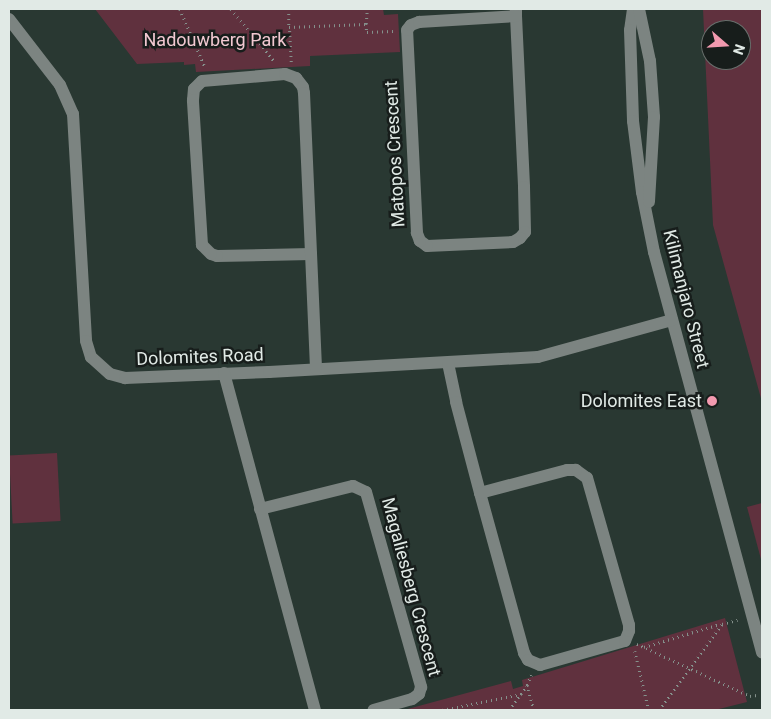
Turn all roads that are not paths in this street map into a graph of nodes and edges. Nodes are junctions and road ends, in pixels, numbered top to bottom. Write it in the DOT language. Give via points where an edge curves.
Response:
graph roads {
  1 [pos="633,9"];
  2 [pos="639,9"];
  3 [pos="516,12"];
  4 [pos="9,19"];
  5 [pos="648,214"];
  6 [pos="311,254"];
  7 [pos="672,320"];
  8 [pos="448,363"];
  9 [pos="316,369"];
  10 [pos="224,373"];
  11 [pos="480,493"];
  12 [pos="260,509"];
  13 [pos="762,652"];
  14 [pos="315,710"];
  15 [pos="374,710"];
  1 -- 5 [label="street, Kilimanjaro Street" via="630,30 633,121"];
  2 -- 5 [label="street, Kilimanjaro Street" via="650,61 654,116"];
  3 -- 3 [label="street, Matopos Crescent" via="525,232 513,242 423,244 418,237 407,30 419,22"];
  4 -- 10 [label="street, Dolomites Road" via="60,85 74,114 86,341 91,357 103,370 125,378"];
  5 -- 7 [label="street, Kilimanjaro Street" via="656,261"];
  6 -- 6 [label="street" via="217,256 202,245 193,100 197,85 208,79 289,75 300,81 304,92"];
  6 -- 9 [label="street"];
  7 -- 8 [label="street, Dolomites Road" via="538,357"];
  7 -- 13 [label="street, Kilimanjaro Street"];
  8 -- 9 [label="street, Dolomites Road"];
  8 -- 11 [label="street"];
  9 -- 10 [label="street, Dolomites Road"];
  10 -- 12 [label="street"];
  11 -- 11 [label="street" via="567,470 576,470 587,478 629,625 625,641 540,665 528,660"];
  12 -- 14 [label="street"];
  12 -- 15 [label="street, Magaliesberg Crescent" via="353,486 366,492 421,687 412,699"];
}
